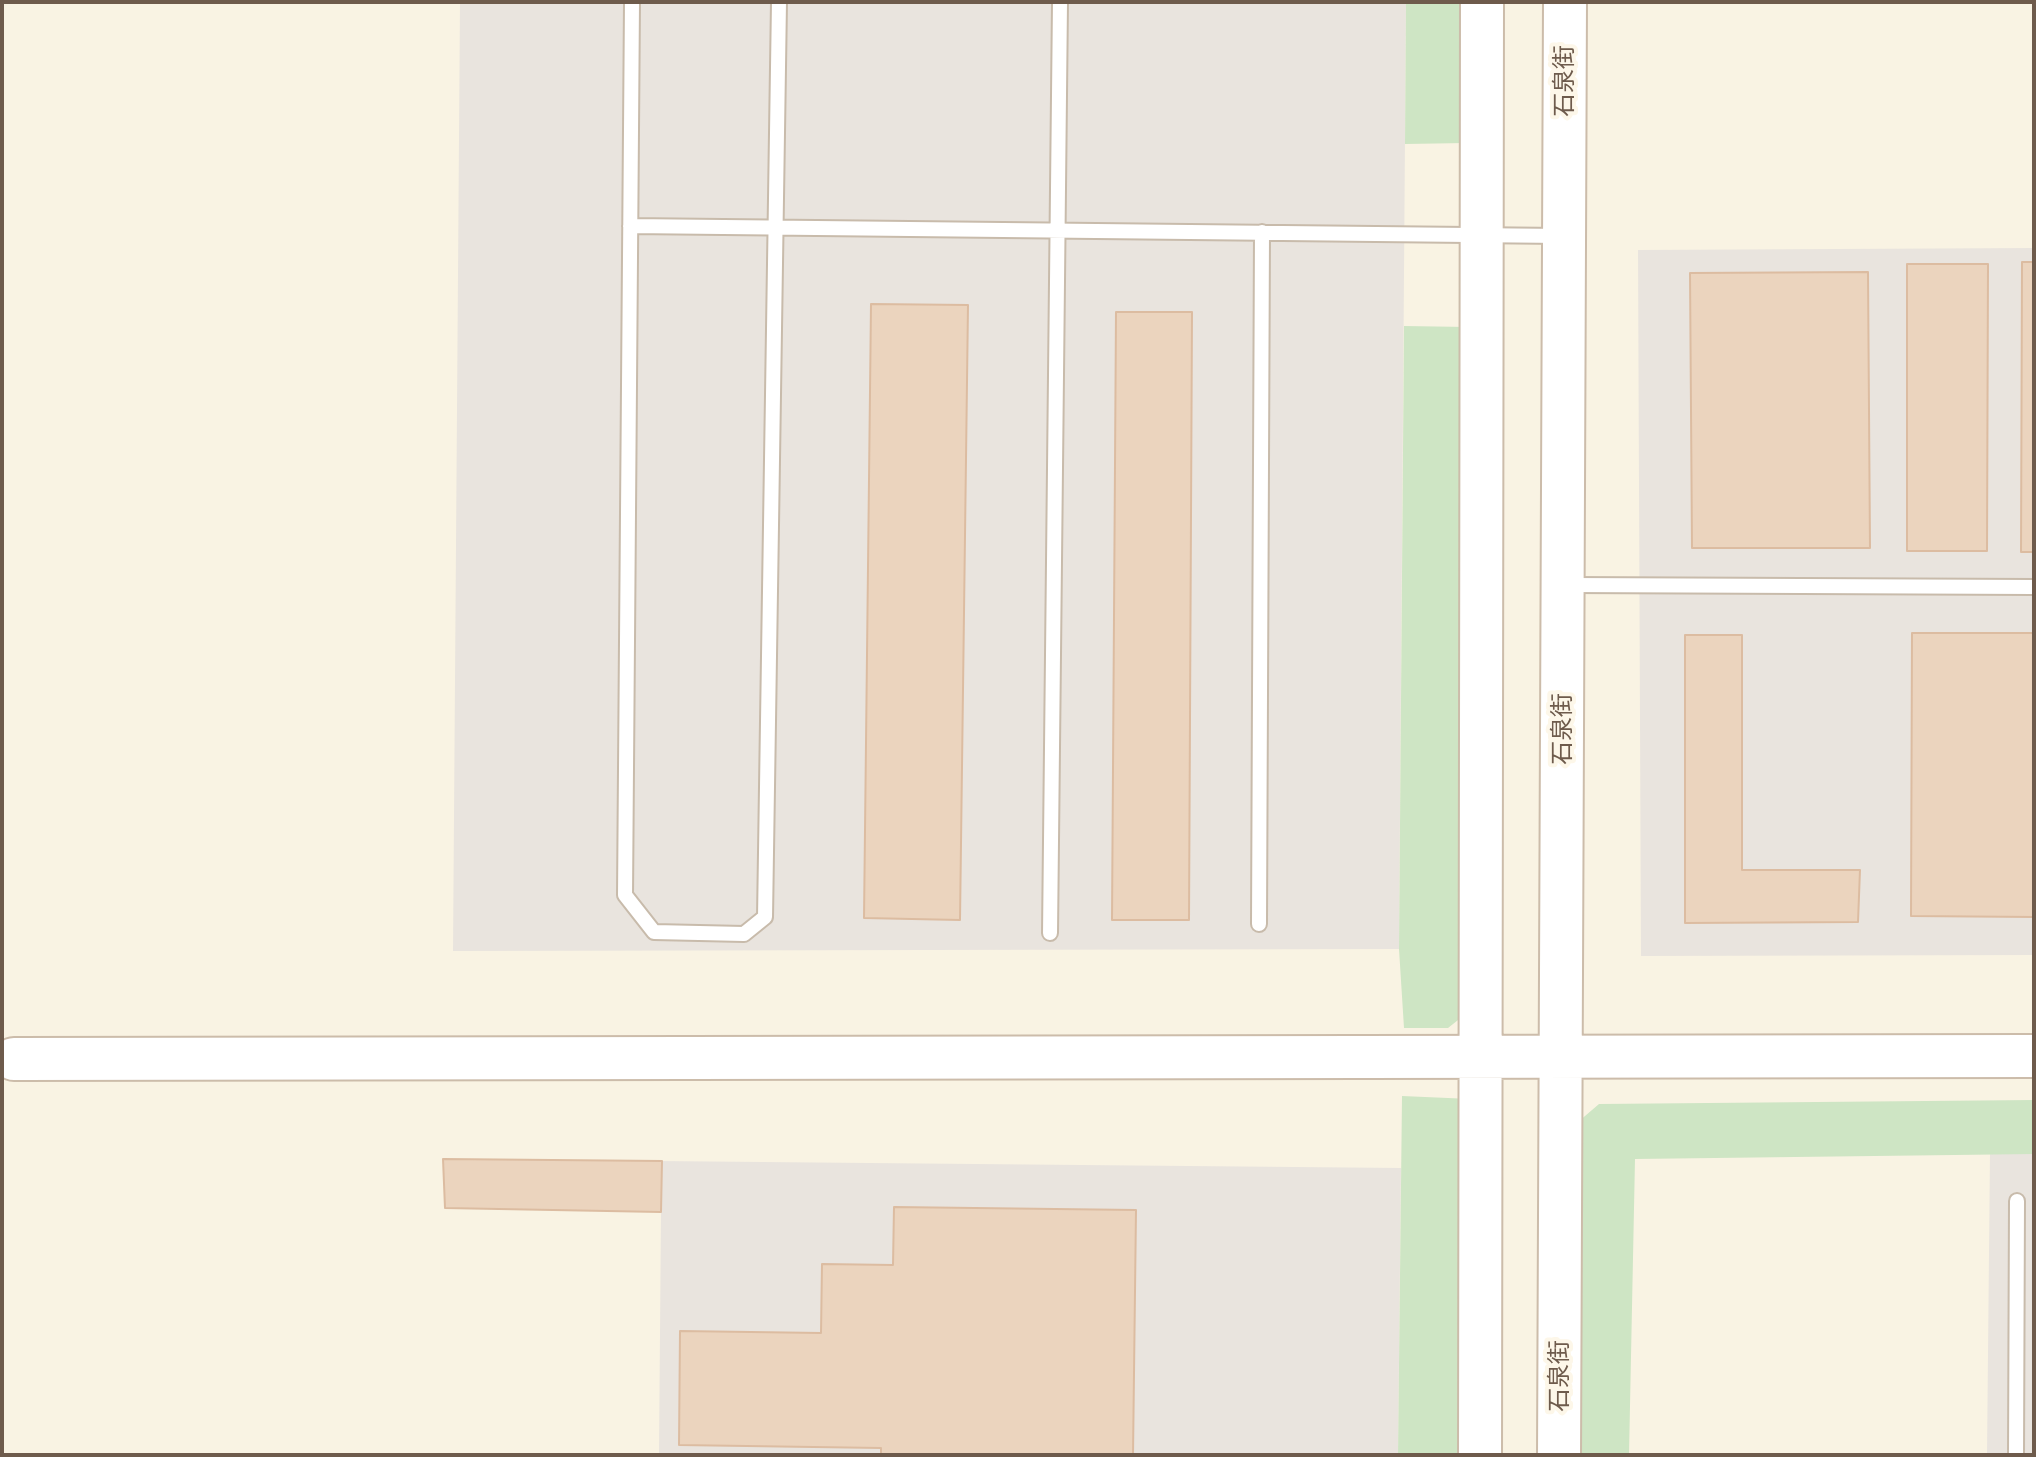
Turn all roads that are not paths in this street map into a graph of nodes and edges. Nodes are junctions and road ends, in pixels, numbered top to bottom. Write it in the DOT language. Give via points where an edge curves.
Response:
graph roads {
  1 [pos="632,2"];
  2 [pos="779,2"];
  3 [pos="1060,2"];
  4 [pos="1482,2"];
  5 [pos="1565,2"];
  6 [pos="630,226"];
  7 [pos="775,228"];
  8 [pos="1058,231"];
  9 [pos="1262,232"];
  10 [pos="1482,235"];
  11 [pos="1565,236"];
  12 [pos="1563,585"];
  13 [pos="2034,587"];
  14 [pos="1259,924"];
  15 [pos="1050,933"];
  16 [pos="1482,1055"];
  17 [pos="1562,1055"];
  18 [pos="2034,1056"];
  19 [pos="14,1059"];
  20 [pos="2017,1201"];
  21 [pos="1480,1455"];
  22 [pos="1559,1455"];
  23 [pos="2016,1455"];
  1 -- 6 [label="lane"];
  2 -- 7 [label="lane"];
  3 -- 8 [label="lane"];
  4 -- 10 [label="main road"];
  5 -- 11 [label="main road, 石泉街"];
  6 -- 7 [label="lane"];
  6 -- 7 [label="lane" via="625,895 654,932 744,934 765,917"];
  7 -- 8 [label="lane"];
  8 -- 9 [label="lane"];
  8 -- 15 [label="lane"];
  9 -- 10 [label="lane"];
  9 -- 14 [label="lane"];
  10 -- 11 [label="lane"];
  10 -- 16 [label="main road"];
  11 -- 12 [label="main road, 石泉街"];
  12 -- 13 [label="lane"];
  12 -- 17 [label="main road, 石泉街"];
  16 -- 17 [label="main road"];
  16 -- 19 [label="main road"];
  16 -- 21 [label="main road"];
  17 -- 18 [label="main road"];
  17 -- 22 [label="main road, 石泉街"];
  20 -- 23 [label="lane"];
}
